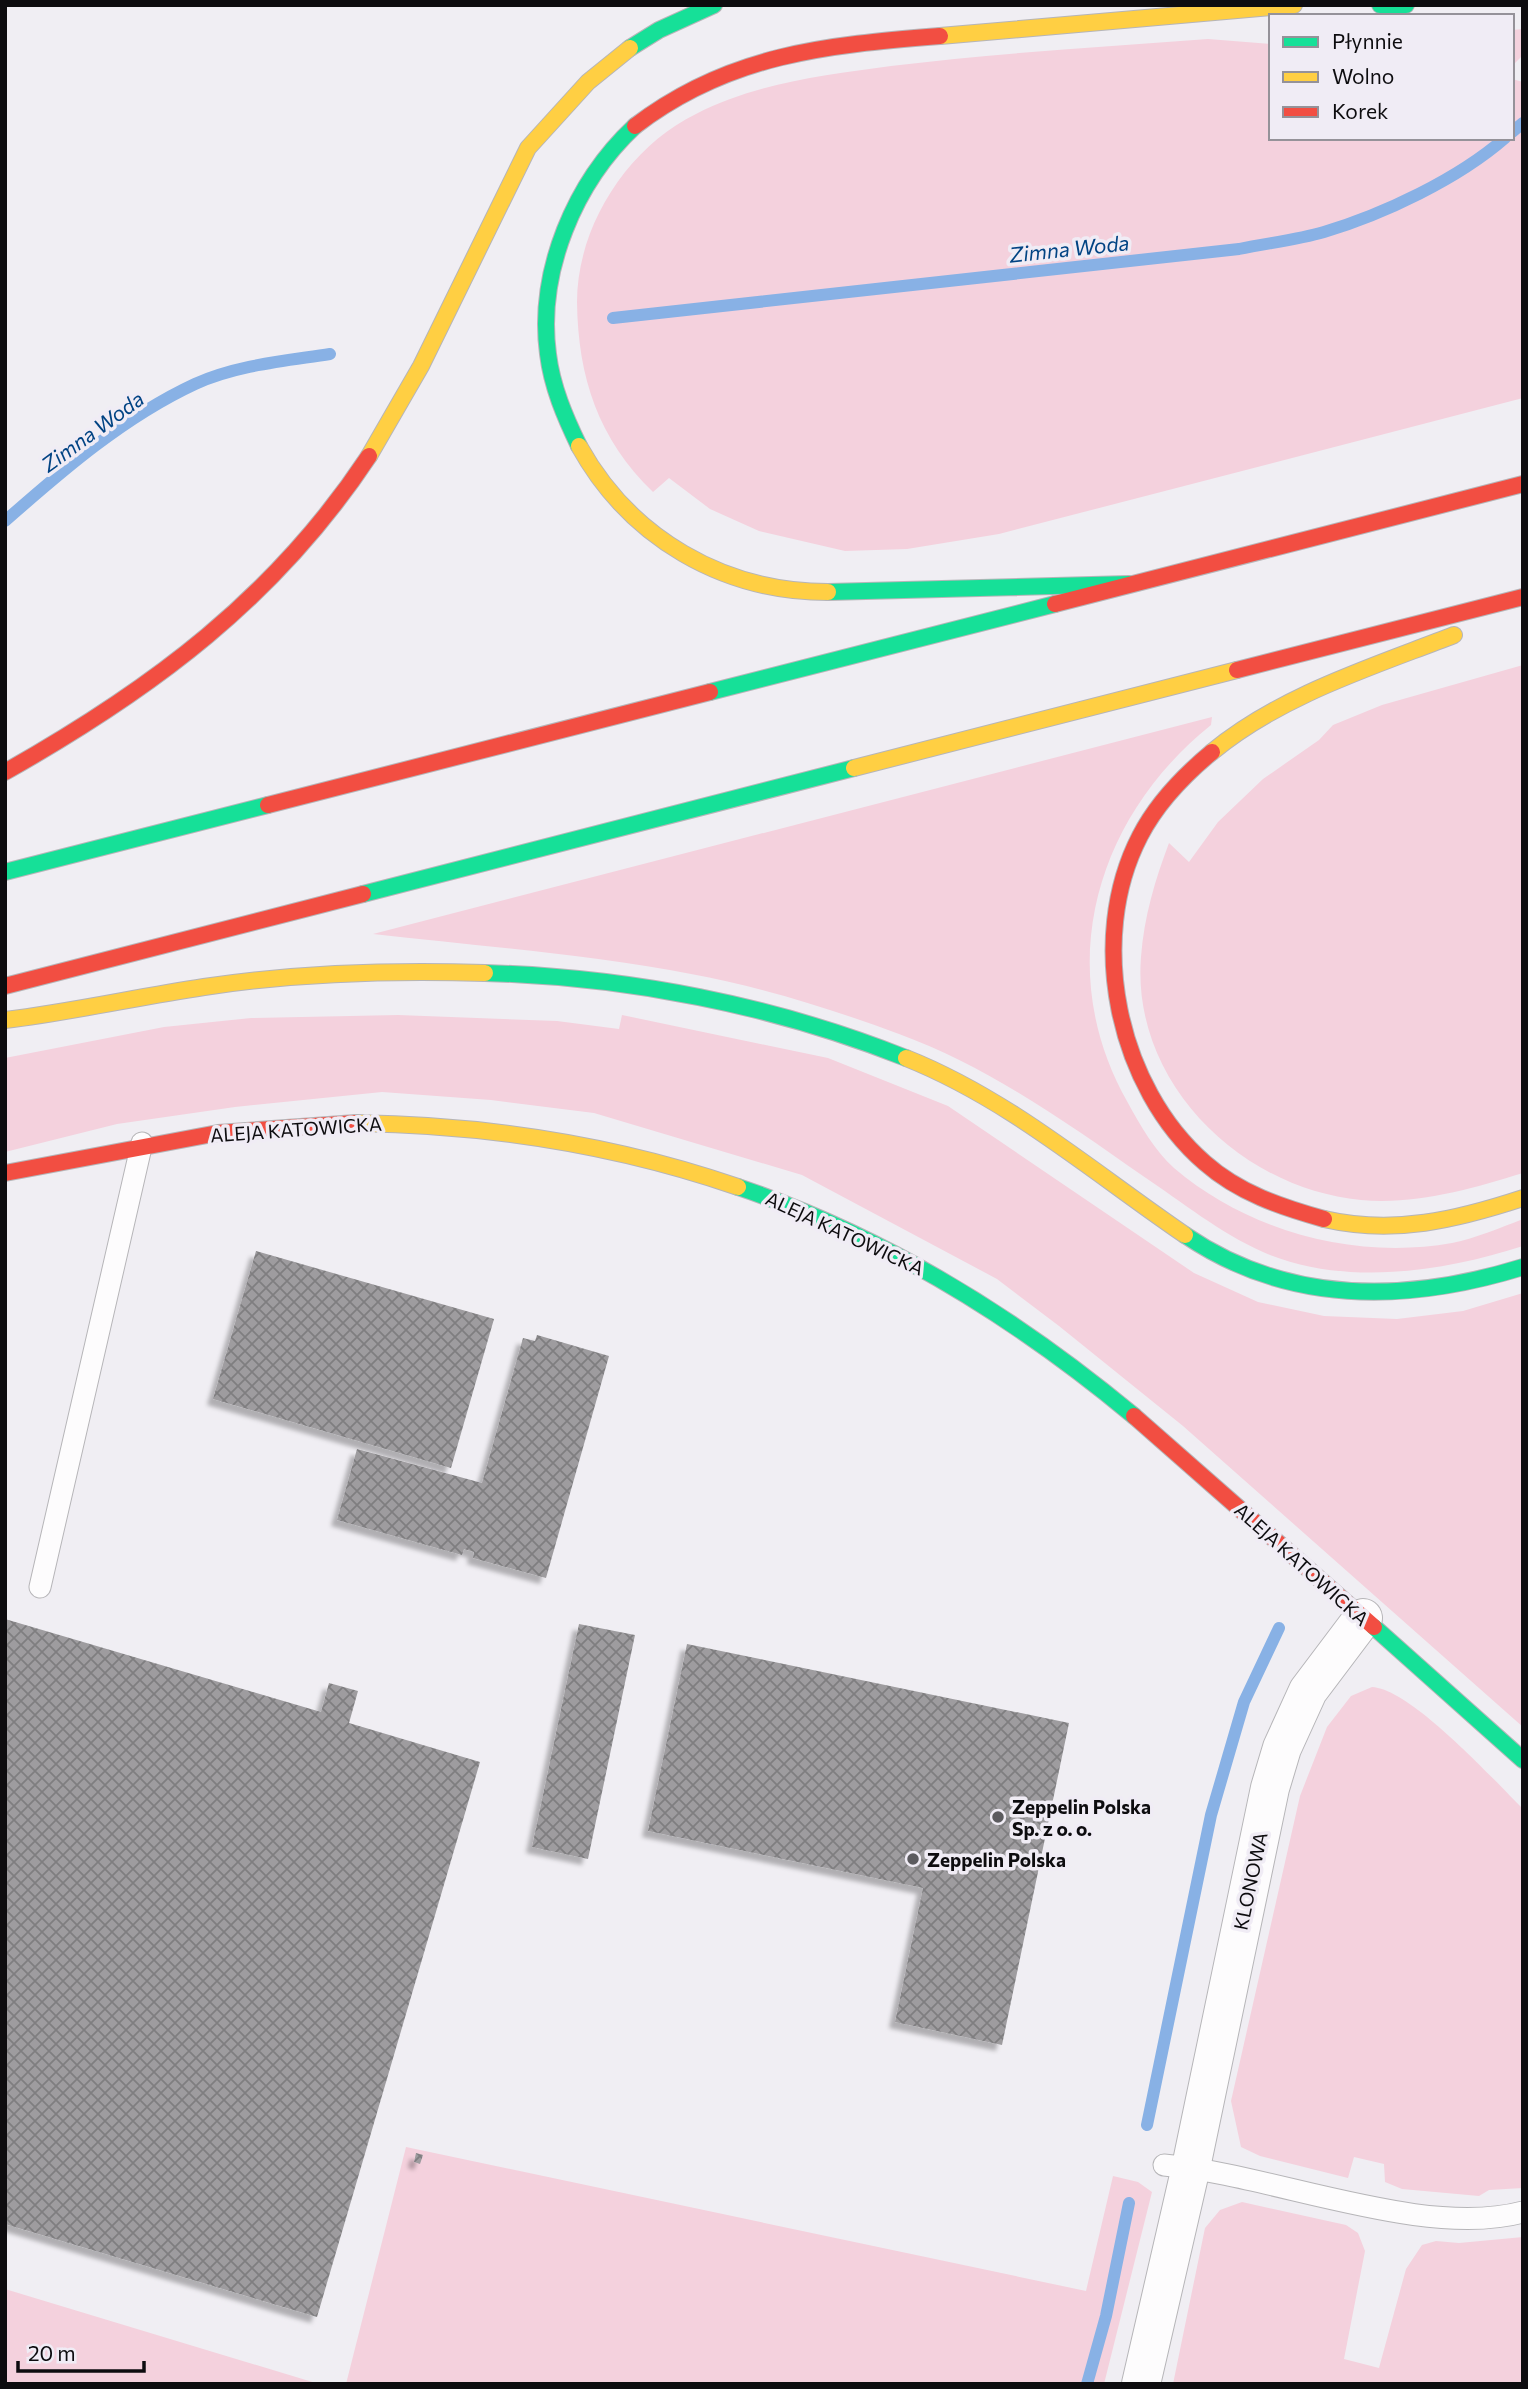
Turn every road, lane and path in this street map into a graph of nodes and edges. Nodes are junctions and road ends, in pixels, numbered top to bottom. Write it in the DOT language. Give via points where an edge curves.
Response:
graph roads {
  1 [pos="714,5"];
  2 [pos="1294,5"];
  3 [pos="1380,5"];
  4 [pos="1406,5"];
  5 [pos="1523,484"];
  6 [pos="1129,584"];
  7 [pos="1523,597"];
  8 [pos="1523,607"];
  9 [pos="5,772"];
  10 [pos="5,872"];
  11 [pos="5,986"];
  12 [pos="5,1020"];
  13 [pos="142,1143"];
  14 [pos="5,1173"];
  15 [pos="1523,1198"];
  16 [pos="1523,1267"];
  17 [pos="40,1587"];
  18 [pos="1363,1618"];
  19 [pos="1523,1760"];
  20 [pos="1177,2166"];
  21 [pos="1523,2212"];
  22 [pos="1142,2384"];
  1 -- 9 [label="main road" via="644,37 576,91 550,119 528,148 380,438 346,491 271,580 220,628 111,711"];
  2 -- 6 [label="main road" via="854,43 743,65 708,77 632,128 585,187 561,240 549,300 548,353 561,405 586,457 619,504 654,535 695,561 754,584 811,590"];
  3 -- 4 [label="main road"];
  5 -- 6 [label="main road"];
  6 -- 10 [label="main road"];
  7 -- 11 [label="main road"];
  8 -- 15 [label="main road" via="1298,698 1226,740 1194,765 1160,803 1137,846 1121,887 1113,938 1121,1026 1145,1088 1191,1150 1258,1198 1298,1214 1349,1224 1401,1227 1482,1212"];
  12 -- 16 [label="main road" via="235,982 377,972 539,976 664,991 808,1022 949,1077 1021,1117 1186,1236 1241,1267 1345,1293 1408,1294"];
  13 -- 14 [label="main road, ALEJA KATOWICKA"];
  13 -- 17 [label="lane"];
  13 -- 18 [label="main road, ALEJA KATOWICKA" via="344,1122 481,1128 631,1154 745,1187 887,1249 1003,1317 1167,1445"];
  18 -- 19 [label="main road, ALEJA KATOWICKA"];
  18 -- 20 [label="street, KLONOWA" via="1308,1691 1282,1748"];
  20 -- 21 [label="lane" via="1407,2213 1471,2219"];
  20 -- 22 [label="street, KLONOWA"];
}
